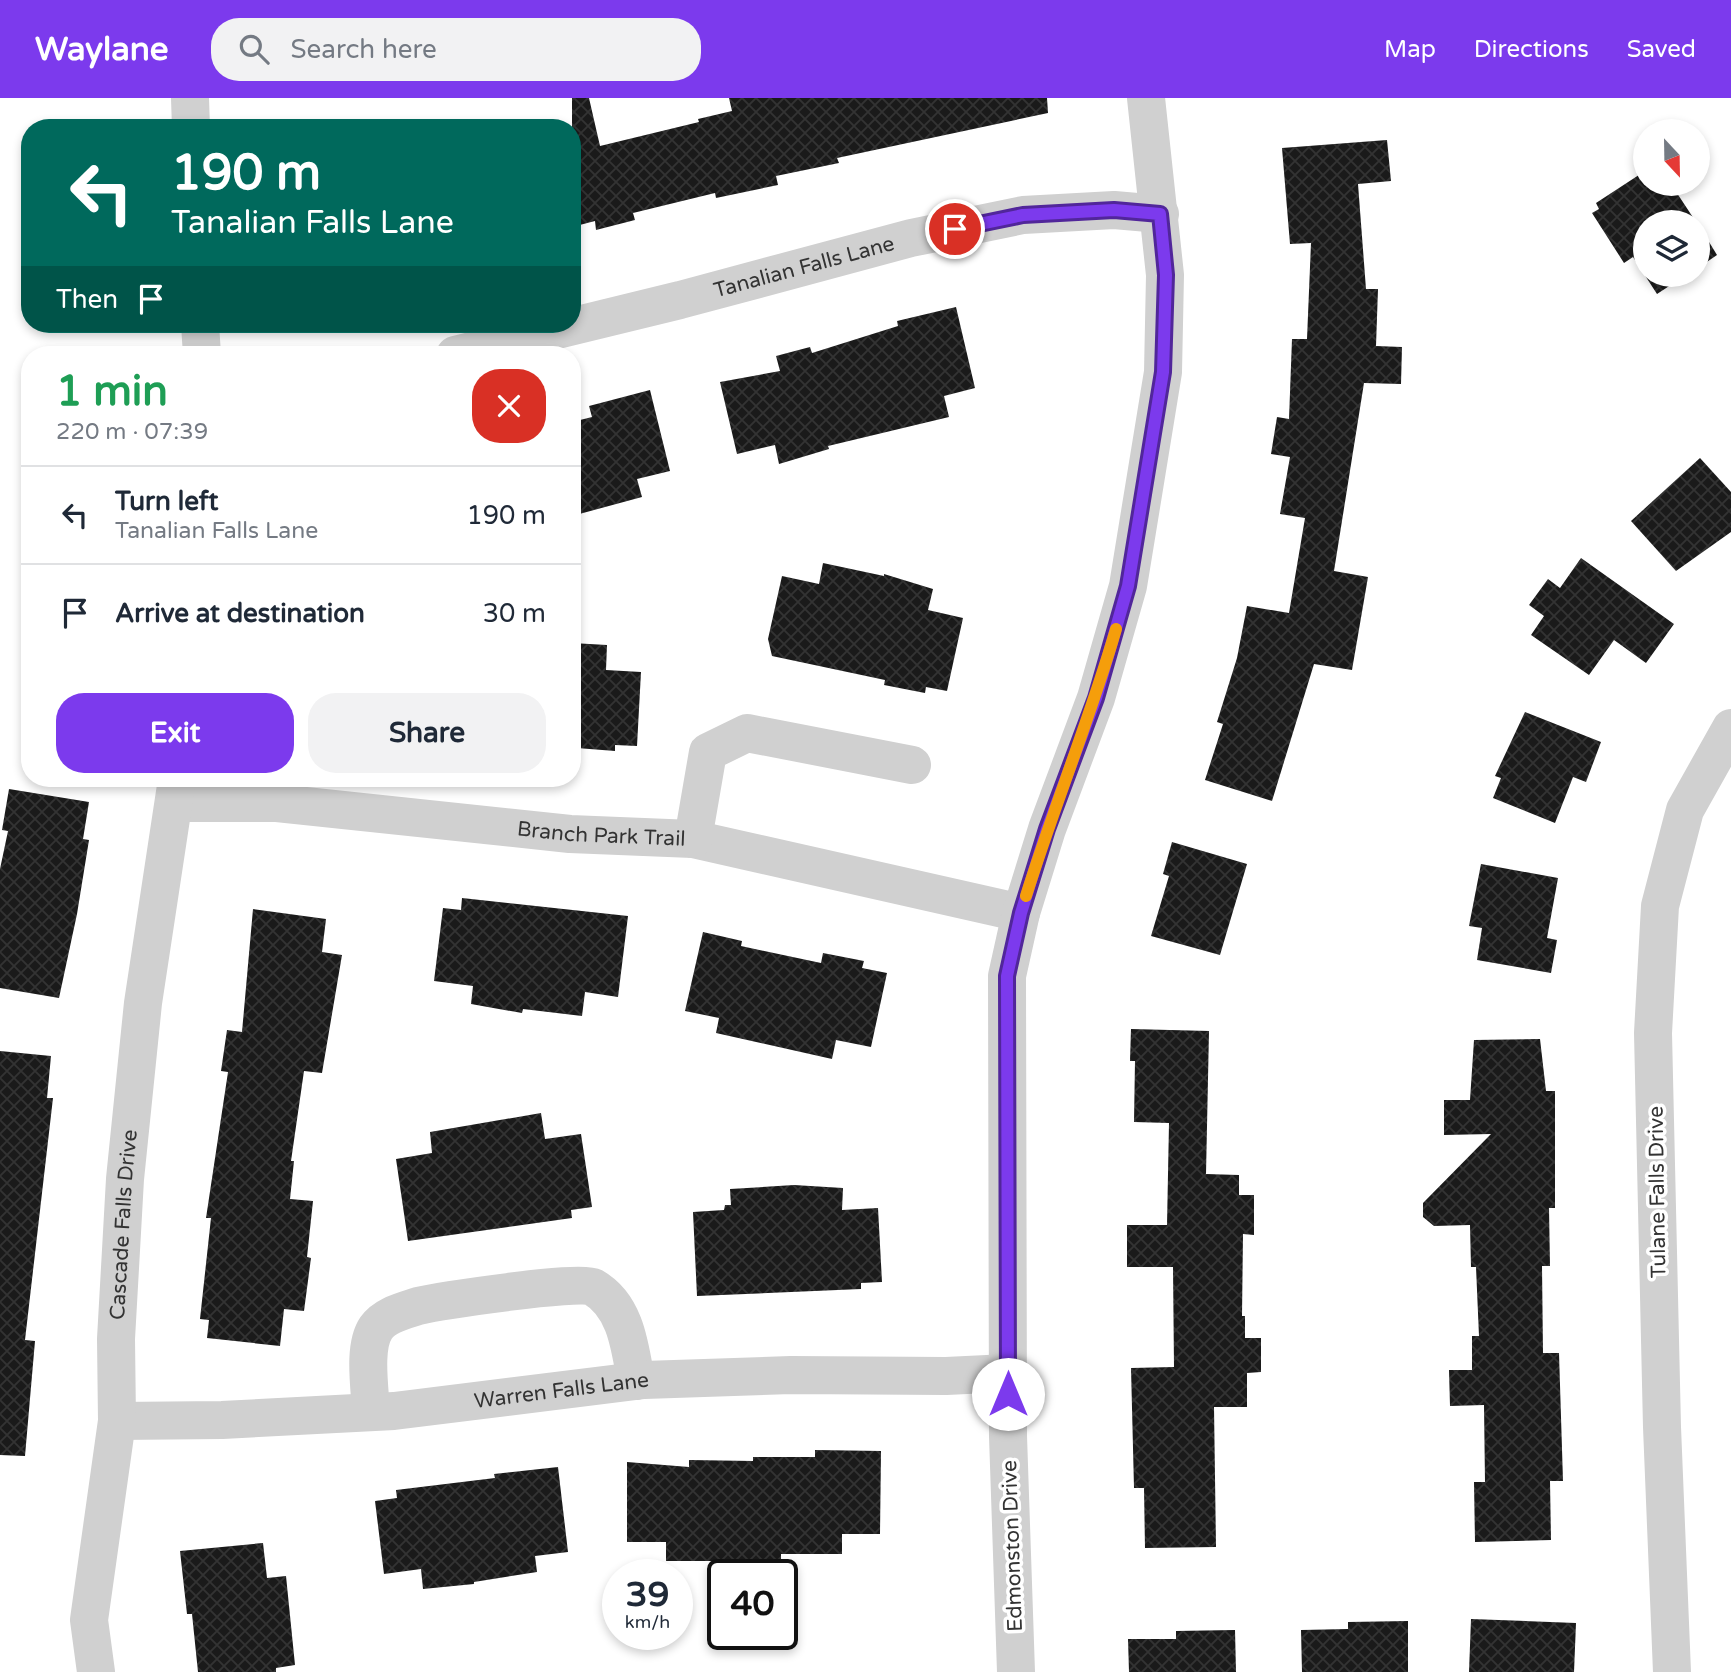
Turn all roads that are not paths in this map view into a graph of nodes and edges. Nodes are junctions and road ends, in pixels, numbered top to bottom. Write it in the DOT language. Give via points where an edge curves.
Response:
graph roads {
  1 [pos="190,98"];
  2 [pos="1146,98"];
  3 [pos="191,119"];
  4 [pos="1160,214"];
  5 [pos="581,324"];
  6 [pos="545,333"];
  7 [pos="492,346"];
  8 [pos="1731,728"];
  9 [pos="912,765"];
  10 [pos="176,791"];
  11 [pos="693,839"];
  12 [pos="1021,913"];
  13 [pos="1008,1373"];
  14 [pos="636,1381"];
  15 [pos="371,1412"];
  16 [pos="117,1421"];
  17 [pos="96,1672"];
  18 [pos="1016,1672"];
  19 [pos="1672,1672"];
  1 -- 3 [label="street"];
  2 -- 4 [label="street, Edmonston Drive"];
  4 -- 5 [label="street, Tanalian Falls Lane" via="1114,210 1023,215 911,238"];
  4 -- 12 [label="street, Edmonston Drive" via="1166,275 1163,372 1128,586 1096,698"];
  6 -- 7 [label="street, Tanalian Falls Lane"];
  8 -- 19 [label="street, Tulane Falls Drive" via="1685,810 1660,906 1653,1033"];
  9 -- 11 [label="street" via="747,733 708,752"];
  10 -- 11 [label="street, Branch Park Trail" via="570,834"];
  10 -- 16 [label="street, Cascade Falls Drive" via="143,1003 125,1179 116,1339"];
  11 -- 12 [label="street, Branch Park Trail"];
  12 -- 13 [label="street, Edmonston Drive" via="1007,976"];
  13 -- 14 [label="street, Warren Falls Lane"];
  13 -- 18 [label="street, Edmonston Drive"];
  14 -- 15 [label="street, Warren Falls Lane"];
  14 -- 15 [label="street" via="628,1336 610,1300 590,1286 564,1285 393,1314 378,1324 370,1337"];
  15 -- 16 [label="street, Warren Falls Lane"];
  16 -- 17 [label="street, Cascade Falls Drive" via="89,1620"];
}
